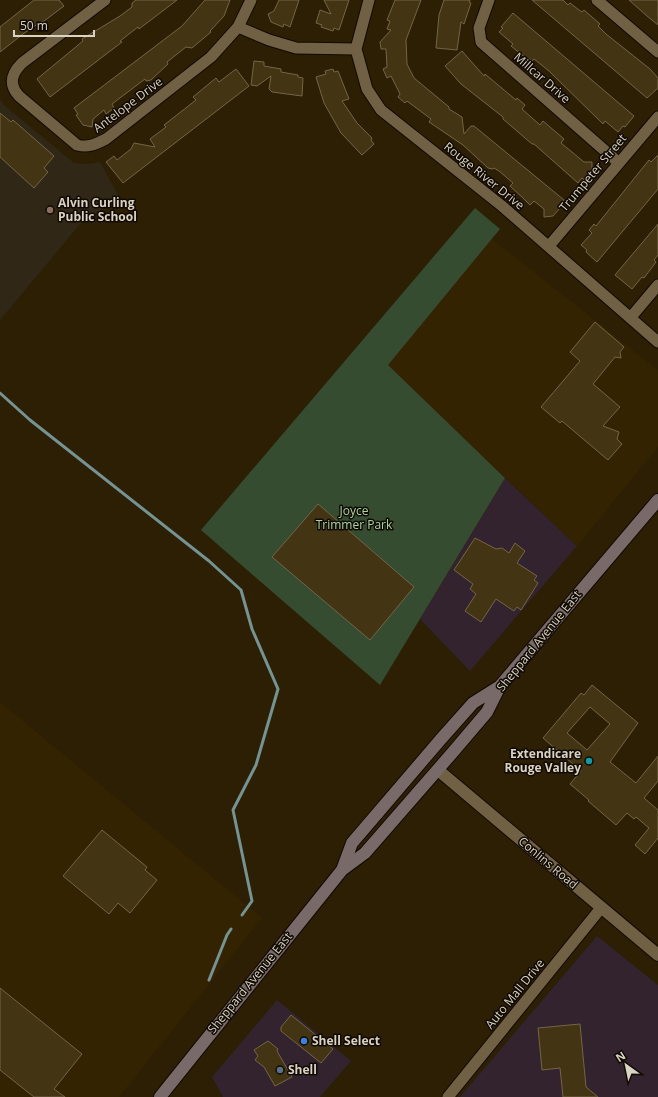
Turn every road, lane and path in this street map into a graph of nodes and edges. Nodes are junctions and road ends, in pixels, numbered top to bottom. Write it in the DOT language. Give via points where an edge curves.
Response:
graph roads {
  1 [pos="105,0"];
  2 [pos="251,0"];
  3 [pos="369,0"];
  4 [pos="489,0"];
  5 [pos="597,0"];
  6 [pos="238,26"];
  7 [pos="356,49"];
  8 [pos="658,52"];
  9 [pos="658,117"];
  10 [pos="619,163"];
  11 [pos="549,246"];
  12 [pos="658,285"];
  13 [pos="631,318"];
  14 [pos="658,342"];
  15 [pos="658,500"];
  16 [pos="500,686"];
  17 [pos="438,770"];
  18 [pos="342,870"];
  19 [pos="601,908"];
  20 [pos="658,955"];
  21 [pos="160,1097"];
  22 [pos="448,1097"];
  1 -- 6 [label="street, Antelope Drive" via="22,63 12,77 14,91 77,144 90,146 114,133 211,57"];
  2 -- 6 [label="street, Antelope Drive"];
  3 -- 7 [label="street"];
  4 -- 10 [label="street, Millcar Drive" via="479,28 482,42"];
  5 -- 8 [label="street"];
  6 -- 7 [label="street" via="269,40 296,48"];
  7 -- 11 [label="street, Rouge River Drive" via="367,89 382,110"];
  9 -- 10 [label="street, Trumpeter Street"];
  10 -- 11 [label="street, Trumpeter Street"];
  11 -- 13 [label="street, Rouge River Drive"];
  12 -- 13 [label="street"];
  13 -- 14 [label="street, Rouge River Drive"];
  15 -- 16 [label="main road, Sheppard Avenue East"];
  16 -- 17 [label="main road, Sheppard Avenue East" via="487,712"];
  16 -- 18 [label="main road, Sheppard Avenue East" via="473,703 352,843"];
  17 -- 18 [label="main road, Sheppard Avenue East" via="365,853"];
  17 -- 19 [label="street, Conlins Road"];
  18 -- 21 [label="main road, Sheppard Avenue East"];
  19 -- 20 [label="street, Conlins Road"];
  19 -- 22 [label="street, Auto Mall Drive"];
}
